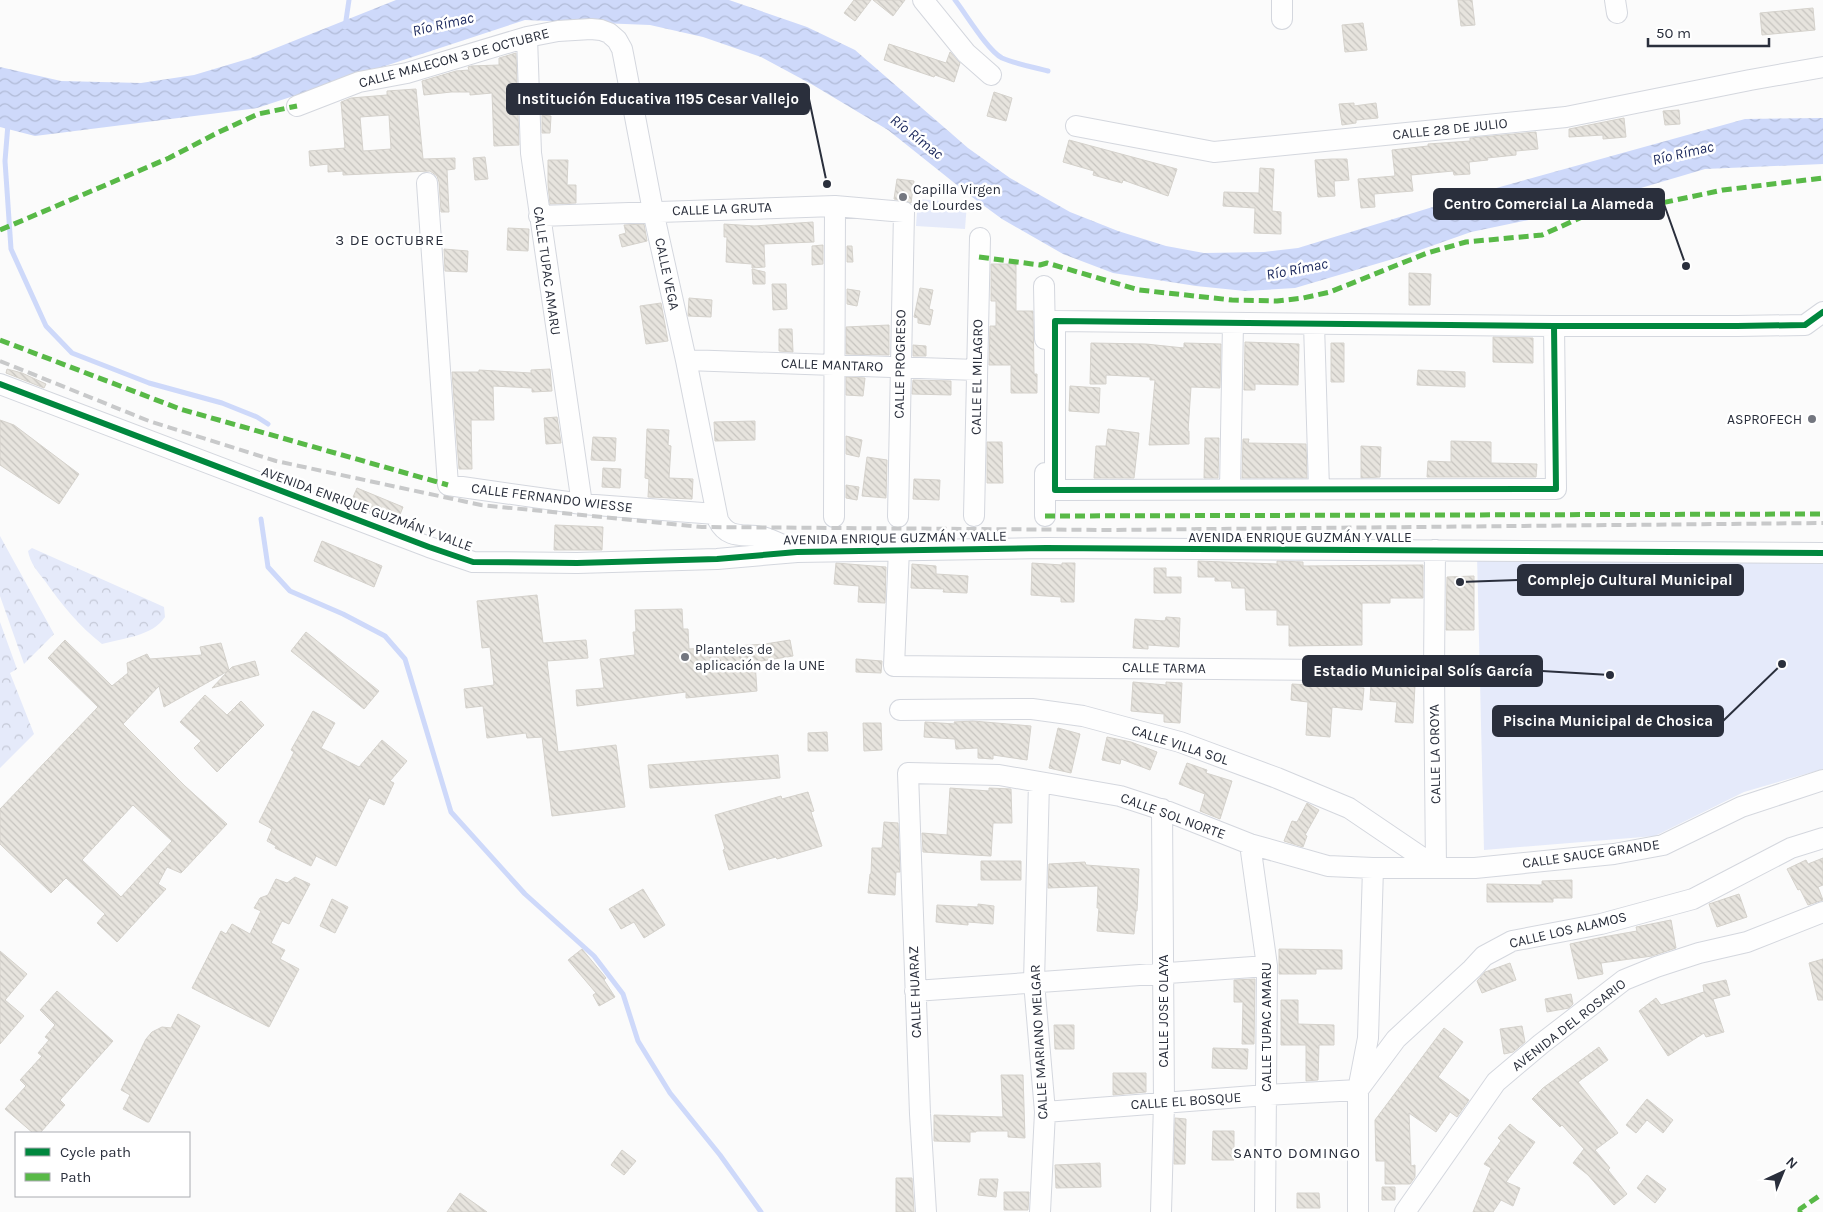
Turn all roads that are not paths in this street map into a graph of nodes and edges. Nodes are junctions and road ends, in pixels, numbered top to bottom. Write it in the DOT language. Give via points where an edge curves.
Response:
graph roads {
  1 [pos="923,0"];
  2 [pos="613,36"];
  3 [pos="527,37"];
  4 [pos="1823,67"];
  5 [pos="991,75"];
  6 [pos="297,106"];
  7 [pos="1076,126"];
  8 [pos="427,183"];
  9 [pos="835,206"];
  10 [pos="654,211"];
  11 [pos="904,212"];
  12 [pos="539,216"];
  13 [pos="980,238"];
  14 [pos="1044,286"];
  15 [pos="1823,312"];
  16 [pos="1232,323"];
  17 [pos="1314,324"];
  18 [pos="1554,326"];
  19 [pos="686,360"];
  20 [pos="836,365"];
  21 [pos="900,368"];
  22 [pos="977,370"];
  23 [pos="0,384"];
  24 [pos="1230,489"];
  25 [pos="1320,489"];
  26 [pos="582,504"];
  27 [pos="716,514"];
  28 [pos="974,516"];
  29 [pos="1045,516"];
  30 [pos="834,517"];
  31 [pos="898,517"];
  32 [pos="899,549"];
  33 [pos="1435,550"];
  34 [pos="797,552"];
  35 [pos="1823,553"];
  36 [pos="1434,671"];
  37 [pos="900,710"];
  38 [pos="908,773"];
  39 [pos="1823,780"];
  40 [pos="1039,782"];
  41 [pos="1162,809"];
  42 [pos="1823,838"];
  43 [pos="1250,844"];
  44 [pos="1436,867"];
  45 [pos="1373,868"];
  46 [pos="1823,912"];
  47 [pos="1267,966"];
  48 [pos="1163,973"];
  49 [pos="1034,982"];
  50 [pos="915,991"];
  51 [pos="1358,1090"];
  52 [pos="1267,1095"];
  53 [pos="1164,1103"];
  54 [pos="1045,1112"];
  55 [pos="926,1212"];
  56 [pos="1040,1212"];
  57 [pos="1161,1212"];
  58 [pos="1265,1212"];
  59 [pos="1358,1212"];
  60 [pos="1406,1212"];
  1 -- 5 [label="street" via="966,53"];
  2 -- 3 [label="street, CALLE MALECON 3 DE OCTUBRE" via="591,29"];
  2 -- 10 [label="street, CALLE VEGA" via="623,54"];
  3 -- 6 [label="street, CALLE MALECON 3 DE OCTUBRE" via="407,73 359,82"];
  3 -- 12 [label="street, CALLE TUPAC AMARU" via="531,154"];
  4 -- 7 [label="street, CALLE 28 DE JULIO" via="1566,117 1214,152"];
  8 -- 26 [label="street, CALLE FERNANDO WIESSE" via="448,485"];
  9 -- 10 [label="street, CALLE LA GRUTA"];
  9 -- 11 [label="street, CALLE LA GRUTA"];
  9 -- 20 [label="street"];
  10 -- 12 [label="street, CALLE LA GRUTA"];
  10 -- 19 [label="street, CALLE VEGA"];
  11 -- 21 [label="street, CALLE PROGRESO"];
  12 -- 26 [label="street, CALLE TUPAC AMARU"];
  13 -- 22 [label="street, CALLE EL MILAGRO"];
  14 -- 29 [label="street"];
  15 -- 18 [label="street" via="1805,325"];
  16 -- 17 [label="street"];
  16 -- 24 [label="street"];
  16 -- 24 [label="street" via="1055,321 1055,490"];
  17 -- 18 [label="street"];
  17 -- 25 [label="street"];
  18 -- 25 [label="street" via="1556,489"];
  19 -- 20 [label="street, CALLE MANTARO"];
  19 -- 27 [label="street, CALLE VEGA"];
  20 -- 21 [label="street, CALLE MANTARO"];
  20 -- 30 [label="street"];
  21 -- 22 [label="street, CALLE MANTARO"];
  21 -- 31 [label="street, CALLE PROGRESO"];
  22 -- 28 [label="street, CALLE EL MILAGRO"];
  23 -- 34 [label="street, AVENIDA ENRIQUE GUZMÁN Y VALLE" via="473,562 634,562"];
  24 -- 25 [label="street"];
  26 -- 27 [label="street, CALLE FERNANDO WIESSE"];
  27 -- 34 [label="street" via="728,533 766,538"];
  32 -- 33 [label="street, AVENIDA ENRIQUE GUZMÁN Y VALLE"];
  32 -- 34 [label="street, AVENIDA ENRIQUE GUZMÁN Y VALLE"];
  32 -- 36 [label="street, CALLE TARMA" via="894,666"];
  33 -- 35 [label="street, AVENIDA ENRIQUE GUZMÁN Y VALLE"];
  33 -- 36 [label="street, CALLE LA OROYA"];
  36 -- 44 [label="street, CALLE LA OROYA"];
  37 -- 44 [label="street, CALLE VILLA SOL" via="1032,709 1083,716 1180,742 1349,808"];
  38 -- 40 [label="street, CALLE SOL NORTE" via="999,775"];
  38 -- 50 [label="street, CALLE HUARAZ"];
  39 -- 44 [label="street, CALLE SAUCE GRANDE" via="1741,806 1663,845 1614,854 1475,868"];
  40 -- 41 [label="street, CALLE SOL NORTE" via="1120,796"];
  40 -- 49 [label="street, CALLE MARIANO MELGAR"];
  41 -- 43 [label="street, CALLE SOL NORTE"];
  41 -- 48 [label="street, CALLE JOSE OLAYA"];
  42 -- 51 [label="street, CALLE LOS ALAMOS" via="1792,848 1693,899 1601,924 1512,941 1484,956 1396,1039"];
  43 -- 45 [label="street, CALLE SOL NORTE" via="1328,866"];
  43 -- 47 [label="street, CALLE TUPAC AMARU"];
  44 -- 45 [label="street, CALLE SOL NORTE"];
  45 -- 51 [label="street" via="1368,1038"];
  46 -- 60 [label="street, AVENIDA DEL ROSARIO" via="1747,942 1699,953 1624,980 1496,1082"];
  47 -- 48 [label="street"];
  47 -- 52 [label="street, CALLE TUPAC AMARU"];
  48 -- 49 [label="street"];
  48 -- 53 [label="street, CALLE JOSE OLAYA"];
  49 -- 50 [label="street"];
  49 -- 54 [label="street, CALLE MARIANO MELGAR"];
  50 -- 55 [label="street, CALLE HUARAZ"];
  51 -- 52 [label="street, CALLE EL BOSQUE"];
  51 -- 59 [label="street"];
  52 -- 53 [label="street, CALLE EL BOSQUE"];
  52 -- 58 [label="street, CALLE TUPAC AMARU"];
  53 -- 54 [label="street, CALLE EL BOSQUE"];
  53 -- 57 [label="street, CALLE JOSE OLAYA"];
  54 -- 56 [label="street, CALLE MARIANO MELGAR"];
}
